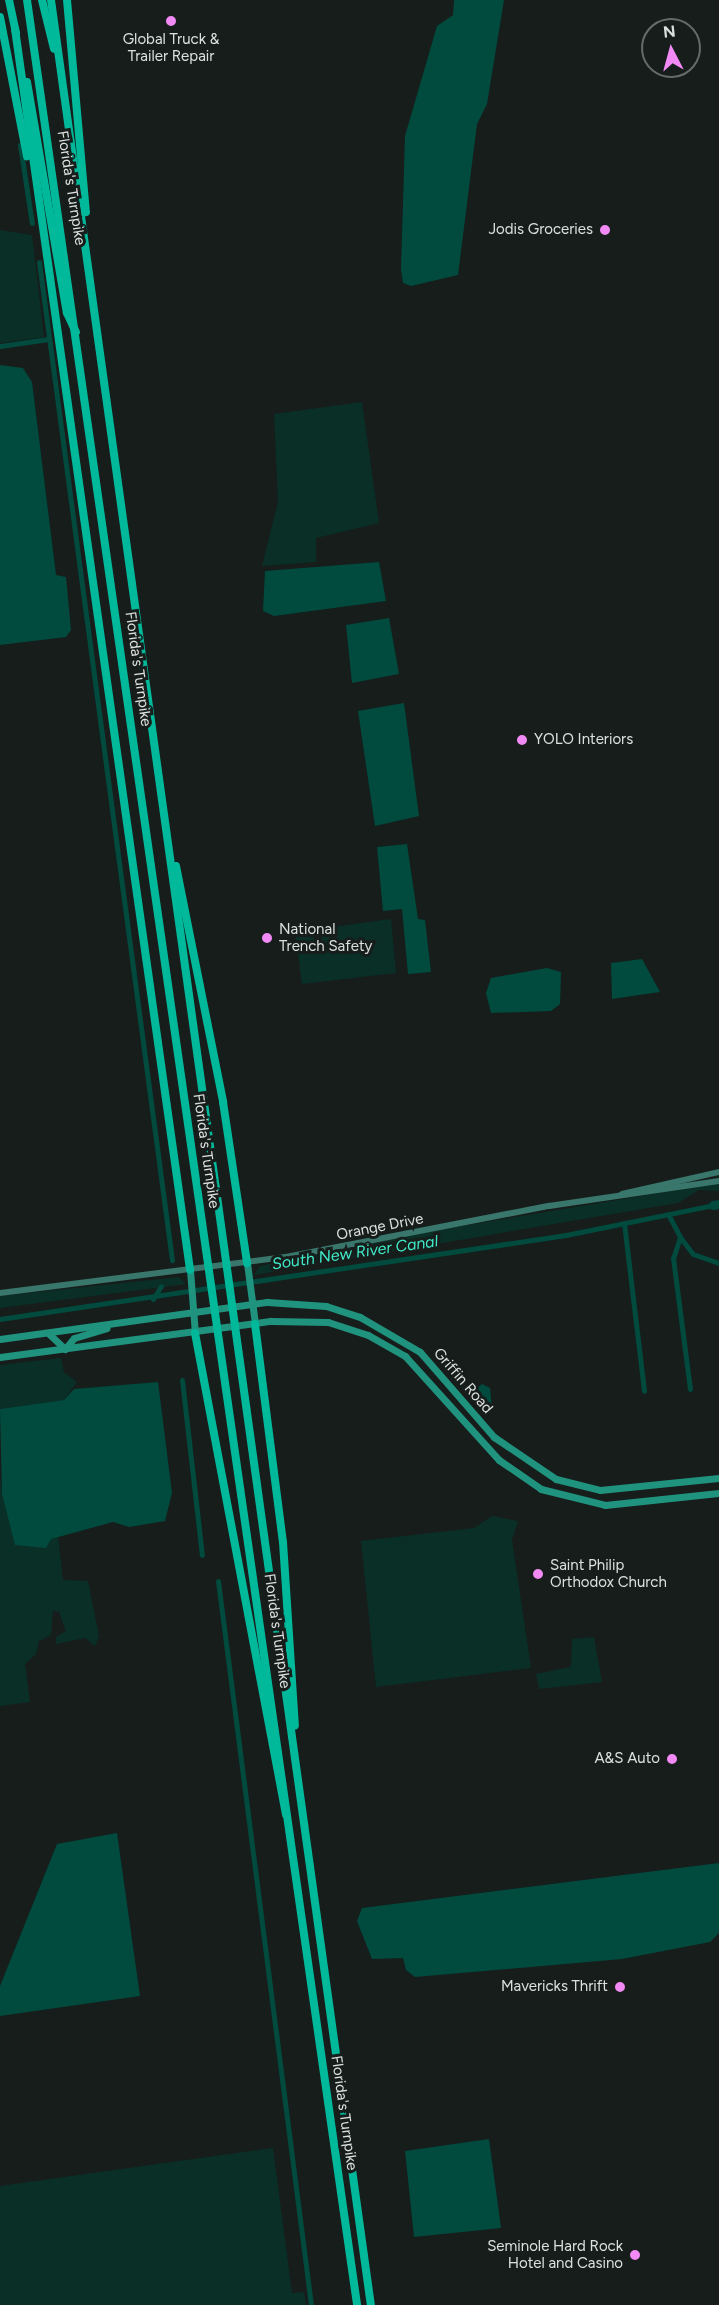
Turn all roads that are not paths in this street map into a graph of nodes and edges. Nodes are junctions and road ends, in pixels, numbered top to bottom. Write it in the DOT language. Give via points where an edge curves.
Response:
graph roads {
  1 [pos="9,0"];
  2 [pos="28,0"];
  3 [pos="42,0"];
  4 [pos="51,0"];
  5 [pos="67,0"];
  6 [pos="0,16"];
  7 [pos="15,29"];
  8 [pos="61,71"];
  9 [pos="40,221"];
  10 [pos="88,256"];
  11 [pos="79,339"];
  12 [pos="171,848"];
  13 [pos="719,1172"];
  14 [pos="698,1176"];
  15 [pos="719,1181"];
  16 [pos="687,1186"];
  17 [pos="621,1194"];
  18 [pos="247,1263"];
  19 [pos="190,1270"];
  20 [pos="0,1293"];
  21 [pos="253,1304"];
  22 [pos="196,1312"];
  23 [pos="122,1322"];
  24 [pos="255,1324"];
  25 [pos="47,1332"];
  26 [pos="195,1333"];
  27 [pos="0,1339"];
  28 [pos="65,1349"];
  29 [pos="0,1357"];
  30 [pos="719,1479"];
  31 [pos="719,1493"];
  32 [pos="294,1755"];
  33 [pos="292,1836"];
  34 [pos="357,2305"];
  35 [pos="371,2305"];
  1 -- 7 [label="highway"];
  2 -- 11 [label="highway, Florida's Turnpike"];
  3 -- 8 [label="highway"];
  4 -- 8 [label="highway, Florida's Turnpike"];
  5 -- 10 [label="highway" via="82,127"];
  6 -- 9 [label="highway"];
  7 -- 9 [label="highway"];
  7 -- 11 [label="highway" via="67,313"];
  8 -- 10 [label="highway, Florida's Turnpike"];
  9 -- 19 [label="highway"];
  10 -- 12 [label="highway, Florida's Turnpike"];
  11 -- 33 [label="highway, Florida's Turnpike"];
  12 -- 18 [label="highway" via="223,1101"];
  12 -- 32 [label="highway, Florida's Turnpike"];
  13 -- 14 [label="street, Orange Drive"];
  14 -- 16 [label="street"];
  14 -- 17 [label="street, Orange Drive"];
  15 -- 16 [label="street, Orange Drive"];
  16 -- 17 [label="street, Orange Drive"];
  17 -- 18 [label="street, Orange Drive"];
  18 -- 19 [label="street, Orange Drive"];
  18 -- 21 [label="main road"];
  19 -- 20 [label="street, Orange Drive"];
  19 -- 22 [label="main road"];
  21 -- 22 [label="main road, Griffin Road"];
  21 -- 24 [label="main road"];
  21 -- 30 [label="main road, Griffin Road" via="326,1306 392,1332 420,1352 505,1448 556,1479 600,1490"];
  22 -- 23 [label="main road, Griffin Road"];
  22 -- 26 [label="main road"];
  23 -- 25 [label="main road, Griffin Road"];
  23 -- 28 [label="main road" via="74,1338"];
  24 -- 26 [label="main road, Griffin Road"];
  24 -- 31 [label="main road, Griffin Road" via="328,1322 394,1349 498,1460 560,1497 625,1505"];
  24 -- 32 [label="highway" via="283,1542"];
  25 -- 27 [label="main road, Griffin Road"];
  25 -- 28 [label="main road"];
  26 -- 28 [label="main road, Griffin Road"];
  26 -- 33 [label="highway" via="223,1502"];
  28 -- 29 [label="main road, Griffin Road"];
  32 -- 35 [label="highway, Florida's Turnpike"];
  33 -- 34 [label="highway, Florida's Turnpike"];
}
